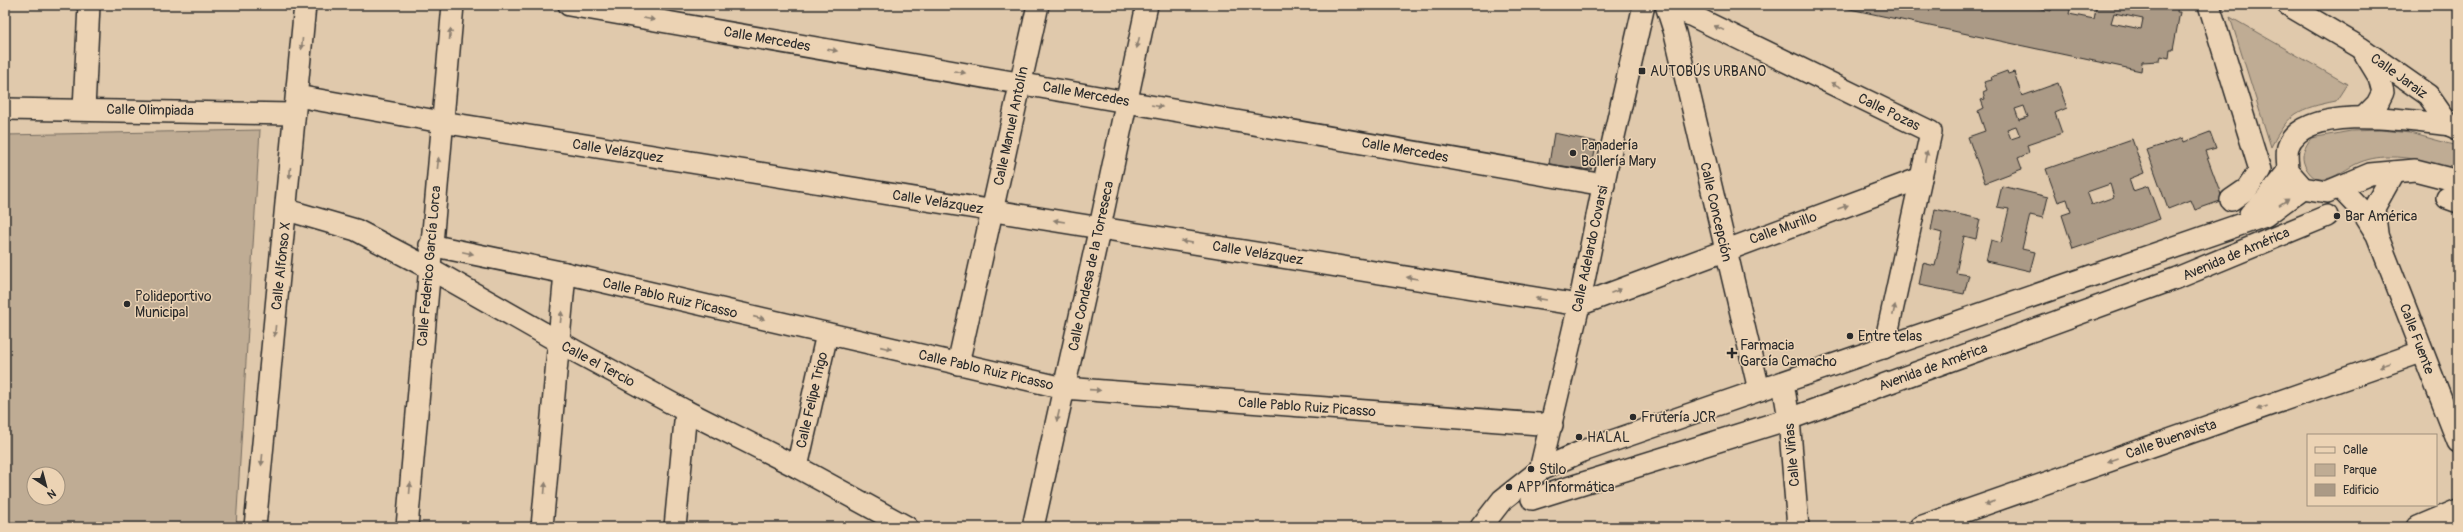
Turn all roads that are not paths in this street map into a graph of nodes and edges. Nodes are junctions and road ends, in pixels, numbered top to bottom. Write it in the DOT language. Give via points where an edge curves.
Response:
graph roads {
  1 [pos="89,5"];
  2 [pos="305,5"];
  3 [pos="453,5"];
  4 [pos="1038,5"];
  5 [pos="1147,5"];
  6 [pos="1644,5"];
  7 [pos="1666,5"];
  8 [pos="1670,5"];
  9 [pos="2209,5"];
  10 [pos="2288,5"];
  11 [pos="582,6"];
  12 [pos="1638,29"];
  13 [pos="1675,33"];
  14 [pos="2361,48"];
  15 [pos="1020,82"];
  16 [pos="1125,101"];
  17 [pos="296,105"];
  18 [pos="5,108"];
  19 [pos="84,109"];
  20 [pos="2365,116"];
  21 [pos="442,122"];
  22 [pos="2454,127"];
  23 [pos="2288,171"];
  24 [pos="2394,172"];
  25 [pos="1921,178"];
  26 [pos="1604,185"];
  27 [pos="2302,188"];
  28 [pos="2340,188"];
  29 [pos="2454,194"];
  30 [pos="2231,200"];
  31 [pos="287,210"];
  32 [pos="992,211"];
  33 [pos="2327,216"];
  34 [pos="2238,225"];
  35 [pos="1100,227"];
  36 [pos="2377,235"];
  37 [pos="430,245"];
  38 [pos="1724,250"];
  39 [pos="429,268"];
  40 [pos="565,273"];
  41 [pos="1579,305"];
  42 [pos="828,334"];
  43 [pos="558,342"];
  44 [pos="1884,348"];
  45 [pos="2421,352"];
  46 [pos="958,364"];
  47 [pos="1783,383"];
  48 [pos="1064,388"];
  49 [pos="1758,390"];
  50 [pos="686,411"];
  51 [pos="1789,419"];
  52 [pos="1552,426"];
  53 [pos="2458,442"];
  54 [pos="797,466"];
  55 [pos="1540,470"];
  56 [pos="1532,499"];
  57 [pos="2458,510"];
  58 [pos="1483,524"];
  59 [pos="255,527"];
  60 [pos="407,527"];
  61 [pos="542,527"];
  62 [pos="675,527"];
  63 [pos="907,527"];
  64 [pos="1033,527"];
  65 [pos="1798,527"];
  66 [pos="1920,527"];
  67 [pos="2418,527"];
  1 -- 19 [label="street"];
  2 -- 17 [label="street, Calle Alfonso X, one-way"];
  21 -- 3 [label="street, Calle Federico García Lorca, one-way"];
  4 -- 15 [label="street, Calle Manuel Antolín"];
  5 -- 16 [label="street, Calle Condesa de la Torreseca, one-way"];
  6 -- 12 [label="street, Calle Adelardo Covarsi"];
  7 -- 13 [label="street, Calle Concepción"];
  25 -- 8 [label="street, Calle Pozas, one-way" via="1931,132"];
  9 -- 30 [label="street" via="2260,170 2248,189"];
  10 -- 14 [label="street, Calle Jaraiz"];
  11 -- 15 [label="street, Calle Mercedes, one-way"];
  12 -- 13 [label="street" via="1657,23 1666,25"];
  12 -- 26 [label="street, Calle Adelardo Covarsi"];
  13 -- 38 [label="street, Calle Concepción"];
  14 -- 20 [label="street, Calle Jaraiz" via="2374,65 2383,92 2377,104"];
  14 -- 22 [label="street, Calle Jaraiz" via="2428,94"];
  15 -- 16 [label="street, Calle Mercedes"];
  15 -- 32 [label="street, Calle Manuel Antolín"];
  16 -- 26 [label="street, Calle Mercedes, one-way"];
  16 -- 35 [label="street, Calle Condesa de la Torreseca"];
  17 -- 19 [label="street, Calle Olimpiada"];
  17 -- 21 [label="street, Calle Velázquez"];
  17 -- 31 [label="street, Calle Alfonso X, one-way"];
  18 -- 19 [label="street, Calle Olimpiada"];
  20 -- 22 [label="street"];
  20 -- 23 [label="street" via="2327,120 2300,133 2288,147"];
  21 -- 32 [label="street, Calle Velázquez"];
  37 -- 21 [label="street, Calle Federico García Lorca, one-way"];
  23 -- 27 [label="street"];
  23 -- 34 [label="street" via="2264,201"];
  24 -- 28 [label="street" via="2370,174"];
  24 -- 29 [label="street" via="2414,170"];
  24 -- 36 [label="street, Calle Fuente" via="2374,208"];
  38 -- 25 [label="street, Calle Murillo, one-way"];
  44 -- 25 [label="street, Calle Pozas, one-way"];
  26 -- 41 [label="street, Calle Adelardo Covarsi"];
  27 -- 28 [label="street" via="2327,192"];
  34 -- 27 [label="street, Avenida de América, one-way" via="2265,216"];
  28 -- 36 [label="street, Calle Fuente" via="2362,211"];
  31 -- 39 [label="street, Calle el Tercio" via="356,230"];
  31 -- 59 [label="street, Calle Alfonso X, one-way"];
  35 -- 32 [label="street, Calle Velázquez, one-way"];
  32 -- 46 [label="street, Calle Manuel Antolín"];
  33 -- 51 [label="street, Avenida de América" via="2177,278"];
  34 -- 44 [label="street, Avenida de América"];
  41 -- 35 [label="street, Calle Velázquez, one-way"];
  35 -- 48 [label="street, Calle Condesa de la Torreseca"];
  36 -- 45 [label="street, Calle Fuente"];
  37 -- 39 [label="street, Calle Federico García Lorca"];
  37 -- 40 [label="street, Calle Pablo Ruiz Picasso, one-way"];
  41 -- 38 [label="street, Calle Murillo, one-way"];
  38 -- 49 [label="street, Calle Concepción"];
  39 -- 43 [label="street, Calle el Tercio"];
  60 -- 39 [label="street, Calle Federico García Lorca, one-way"];
  40 -- 42 [label="street, Calle Pablo Ruiz Picasso, one-way"];
  43 -- 40 [label="street, one-way"];
  41 -- 52 [label="street, Calle Adelardo Covarsi"];
  42 -- 46 [label="street, Calle Pablo Ruiz Picasso, one-way"];
  42 -- 54 [label="street, Calle Felipe Trigo"];
  43 -- 50 [label="street, Calle el Tercio"];
  61 -- 43 [label="street, one-way"];
  44 -- 47 [label="street, Avenida de América"];
  45 -- 53 [label="street, Calle Fuente"];
  45 -- 66 [label="street, Calle Buenavista, one-way"];
  46 -- 48 [label="street, Calle Pablo Ruiz Picasso"];
  47 -- 49 [label="street, Avenida de América"];
  47 -- 51 [label="street, Calle Viñas"];
  48 -- 52 [label="street, Calle Pablo Ruiz Picasso, one-way"];
  48 -- 64 [label="street, Calle Condesa de la Torreseca, one-way"];
  49 -- 55 [label="street, Avenida de América" via="1583,451"];
  50 -- 54 [label="street, Calle el Tercio"];
  50 -- 62 [label="street"];
  51 -- 56 [label="street, Avenida de América"];
  51 -- 65 [label="street, Calle Viñas"];
  52 -- 55 [label="street, Calle Adelardo Covarsi"];
  54 -- 63 [label="street, Calle el Tercio"];
  55 -- 58 [label="street, Avenida de América" via="1502,500"];
  57 -- 67 [label="street"];
}
